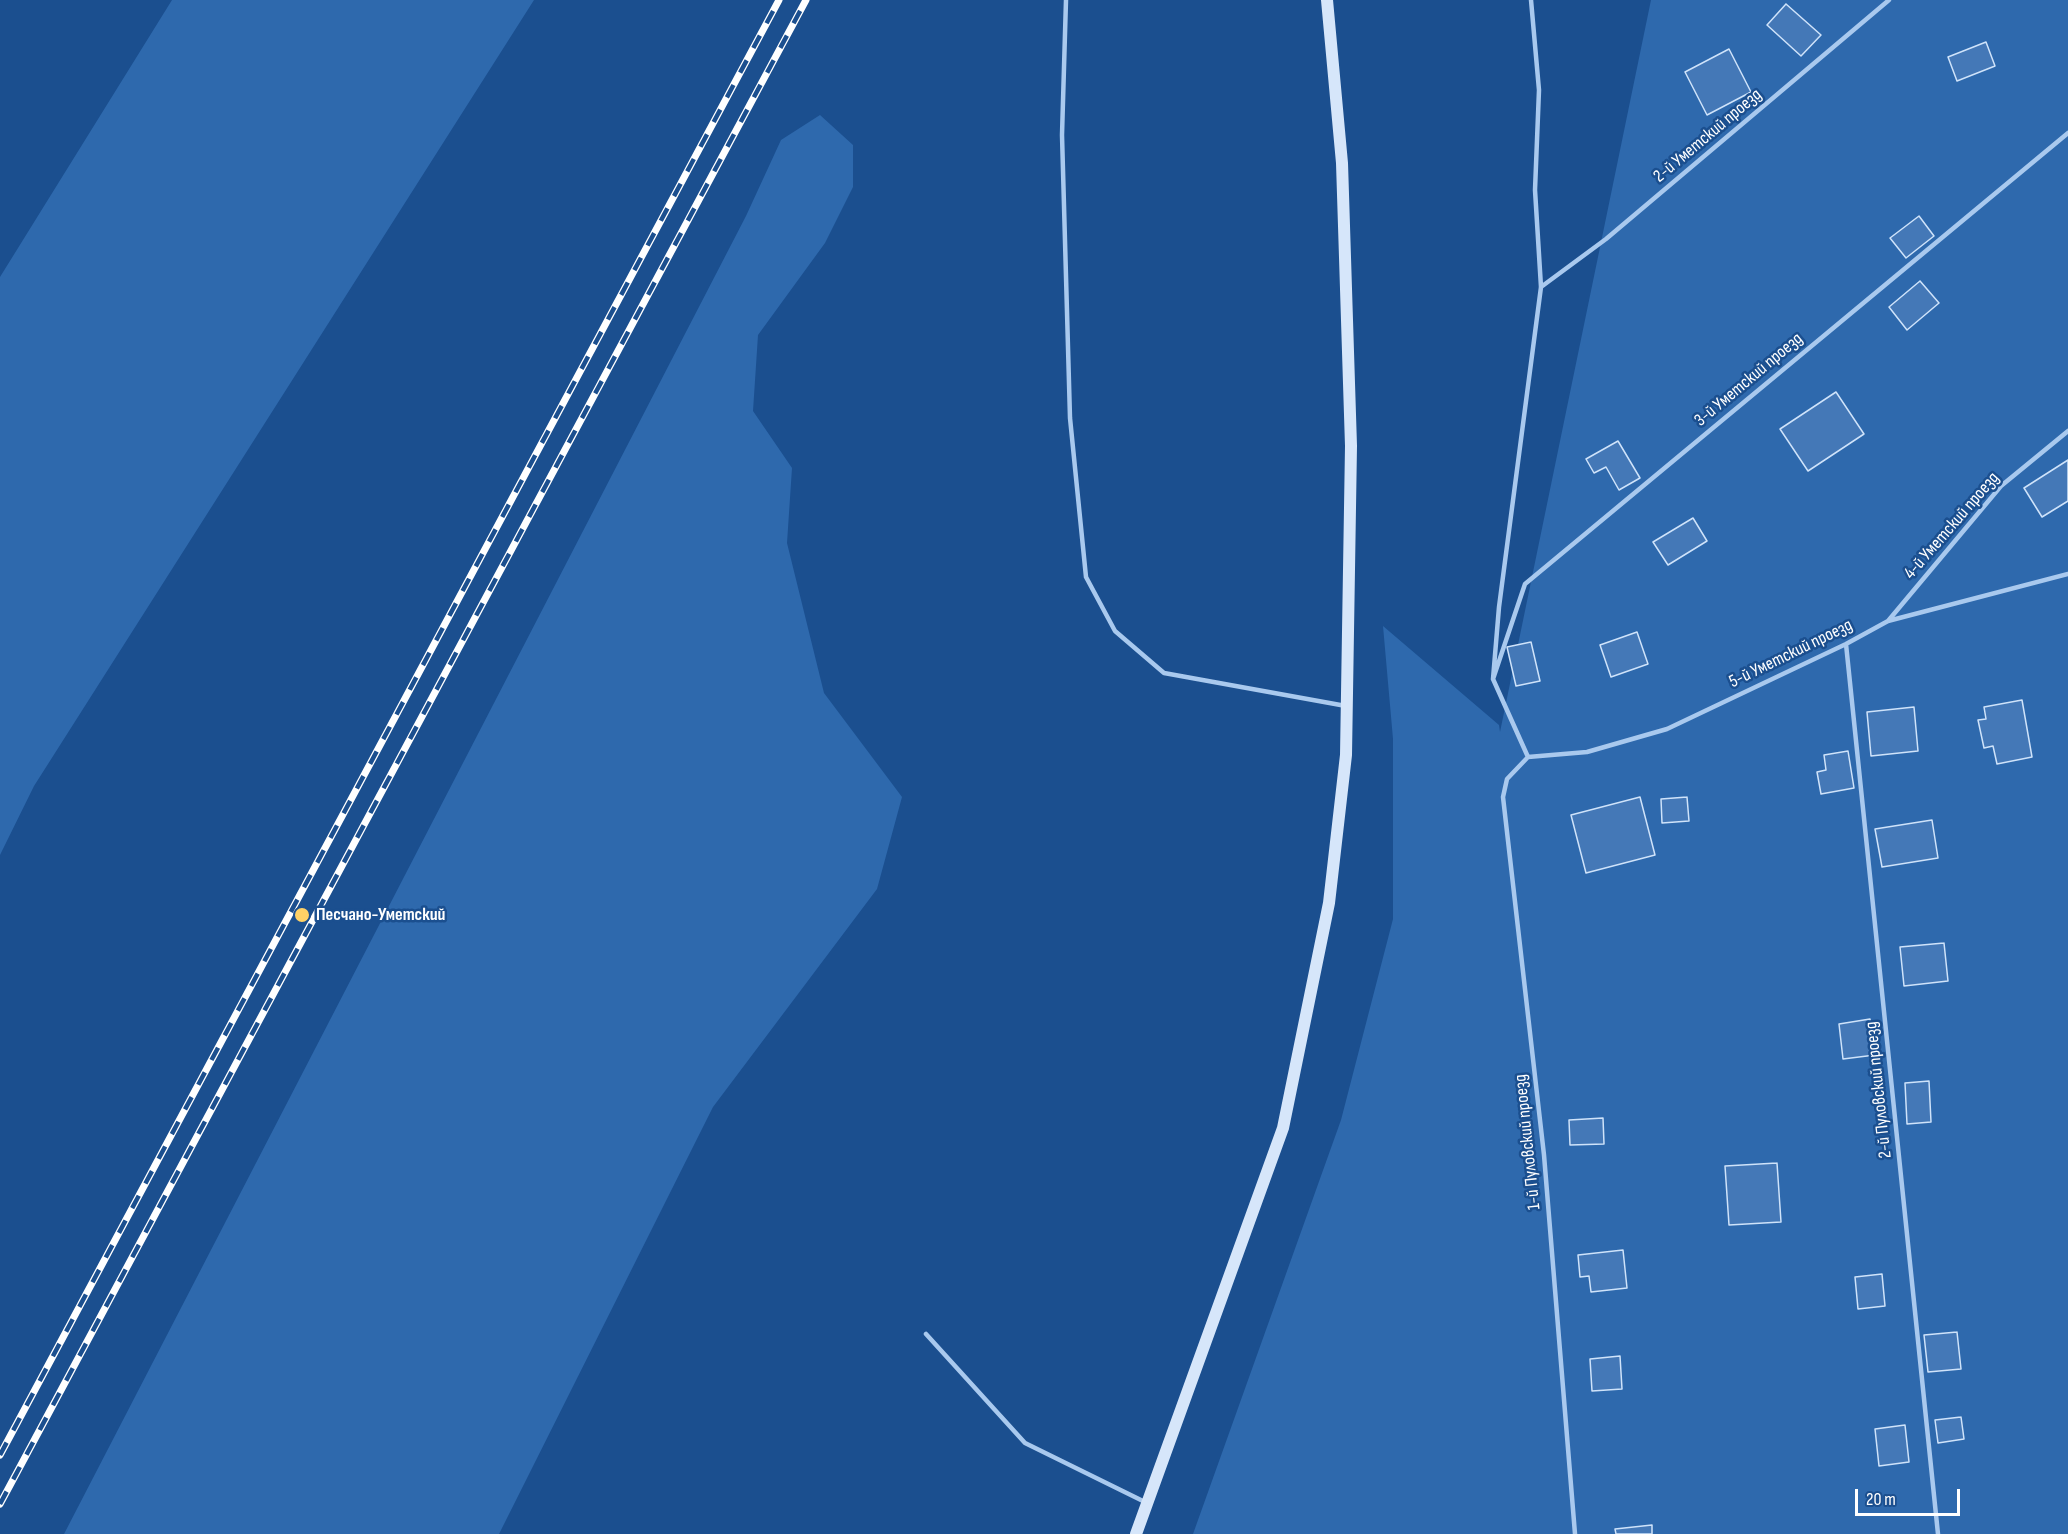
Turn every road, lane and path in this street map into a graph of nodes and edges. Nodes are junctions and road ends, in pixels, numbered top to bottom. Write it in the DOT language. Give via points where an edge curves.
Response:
graph roads {
  1 [pos="1066,0"];
  2 [pos="1327,0"];
  3 [pos="1532,0"];
  4 [pos="1888,0"];
  5 [pos="2068,133"];
  6 [pos="1541,287"];
  7 [pos="2068,431"];
  8 [pos="2068,574"];
  9 [pos="1888,621"];
  10 [pos="1845,644"];
  11 [pos="1493,679"];
  12 [pos="1347,707"];
  13 [pos="1528,757"];
  14 [pos="926,1334"];
  15 [pos="1147,1503"];
  16 [pos="1136,1534"];
  17 [pos="1575,1534"];
  18 [pos="1938,1534"];
  1 -- 12 [label="lane" via="1062,135 1070,418 1086,577 1115,631 1164,673"];
  2 -- 12 [label="main road" via="1342,163 1351,446"];
  3 -- 6 [label="lane" via="1539,90 1535,190"];
  4 -- 6 [label="lane, 2-й Уметский проезд" via="1606,239"];
  5 -- 11 [label="lane, 3-й Уметский проезд" via="1525,584"];
  6 -- 11 [label="lane"];
  7 -- 9 [label="lane, 4-й Уметский проезд" via="2001,486"];
  8 -- 9 [label="lane, 5-й Уметский проезд"];
  9 -- 10 [label="lane, 5-й Уметский проезд"];
  10 -- 13 [label="lane, 5-й Уметский проезд" via="1667,729 1587,753"];
  10 -- 18 [label="lane, 2-й Пуловский проезд"];
  11 -- 13 [label="lane"];
  12 -- 15 [label="main road" via="1346,755 1329,903 1283,1128"];
  13 -- 17 [label="lane, 1-й Пуловский проезд" via="1507,779 1503,797 1544,1155"];
  14 -- 15 [label="lane" via="1025,1443"];
  15 -- 16 [label="main road"];
}
